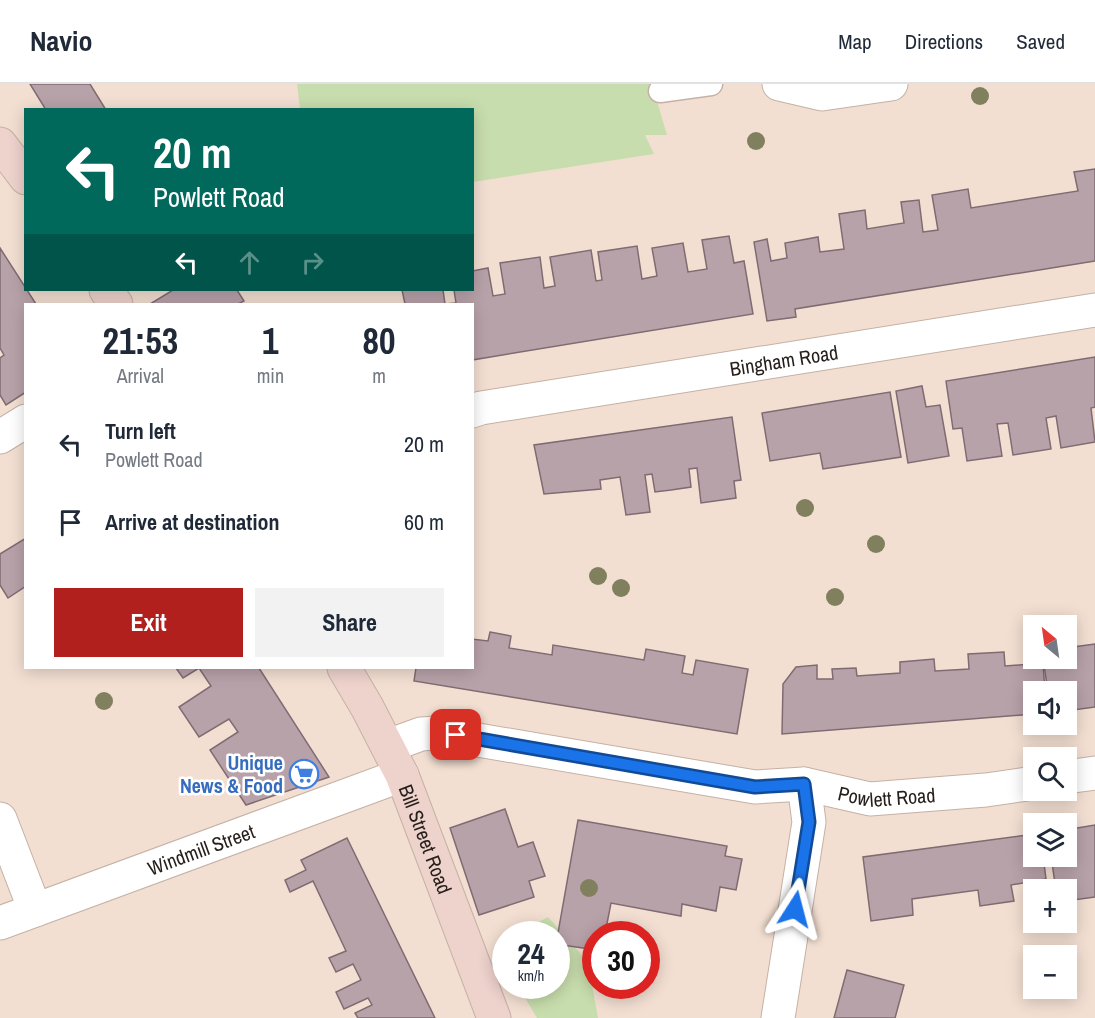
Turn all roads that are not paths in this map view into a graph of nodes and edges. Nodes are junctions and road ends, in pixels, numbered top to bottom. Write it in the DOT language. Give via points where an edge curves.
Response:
graph roads {
  1 [pos="711,84"];
  2 [pos="779,84"];
  3 [pos="891,84"];
  4 [pos="660,91"];
  5 [pos="0,144"];
  6 [pos="24,175"];
  7 [pos="1095,310"];
  8 [pos="474,410"];
  9 [pos="24,423"];
  10 [pos="0,437"];
  11 [pos="345,669"];
  12 [pos="388,746"];
  13 [pos="1095,773"];
  14 [pos="402,775"];
  15 [pos="1077,775"];
  16 [pos="804,784"];
  17 [pos="1023,785"];
  18 [pos="0,819"];
  19 [pos="35,910"];
  20 [pos="0,922"];
  21 [pos="494,1018"];
  22 [pos="778,1018"];
  1 -- 4 [label="lane"];
  2 -- 3 [label="street" via="822,93"];
  5 -- 6 [label="main road"];
  7 -- 8 [label="street, Bingham Road"];
  9 -- 10 [label="street"];
  11 -- 12 [label="main road, Bill Street Road"];
  12 -- 14 [label="main road, Bill Street Road"];
  12 -- 16 [label="street, Powlett Road" via="421,734 437,733 755,787"];
  13 -- 15 [label="street"];
  14 -- 19 [label="street, Windmill Street"];
  14 -- 21 [label="main road, Bill Street Road"];
  16 -- 17 [label="street, Powlett Road" via="870,799"];
  16 -- 22 [label="street" via="809,822"];
  18 -- 19 [label="street"];
  19 -- 20 [label="street, Windmill Street"];
}
